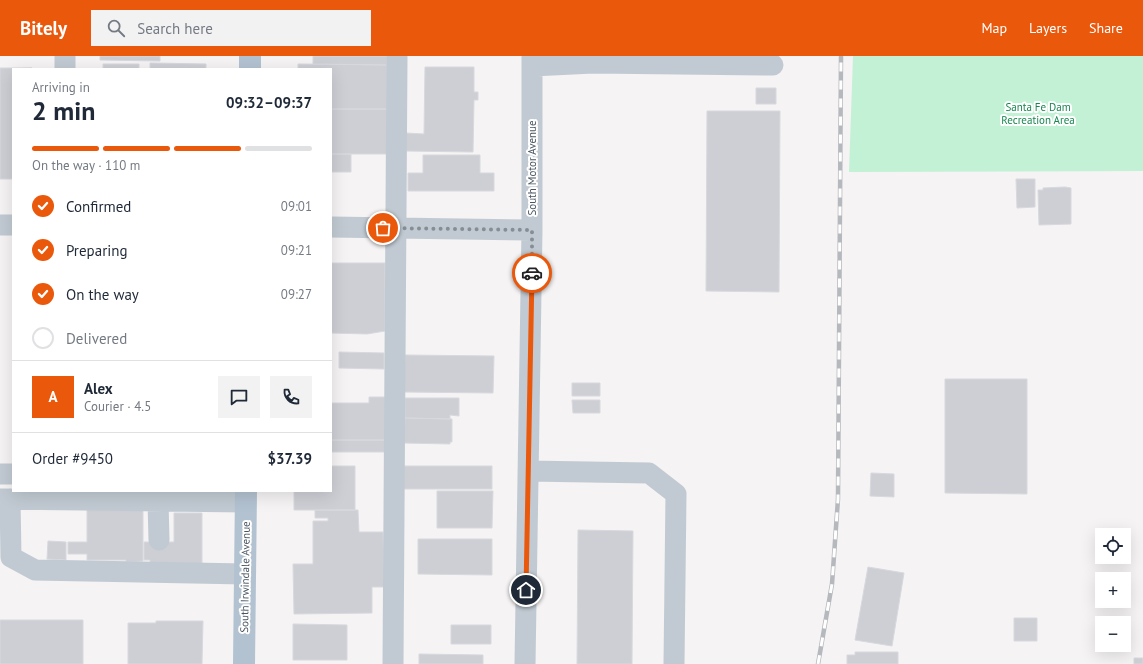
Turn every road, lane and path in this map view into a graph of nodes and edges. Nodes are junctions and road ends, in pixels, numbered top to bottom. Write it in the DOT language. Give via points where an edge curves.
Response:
graph roads {
  1 [pos="65,56"];
  2 [pos="250,56"];
  3 [pos="397,56"];
  4 [pos="593,60"];
  5 [pos="532,61"];
  6 [pos="773,65"];
  7 [pos="65,68"];
  8 [pos="250,68"];
  9 [pos="0,225"];
  10 [pos="12,225"];
  11 [pos="332,227"];
  12 [pos="396,228"];
  13 [pos="532,230"];
  14 [pos="528,471"];
  15 [pos="0,474"];
  16 [pos="12,474"];
  17 [pos="246,496"];
  18 [pos="5,499"];
  19 [pos="158,501"];
  20 [pos="159,540"];
  21 [pos="245,574"];
  22 [pos="244,664"];
  23 [pos="393,664"];
  24 [pos="525,664"];
  25 [pos="674,664"];
  1 -- 7 [label="street"];
  2 -- 8 [label="main road"];
  3 -- 12 [label="street"];
  4 -- 5 [label="street"];
  4 -- 6 [label="street"];
  5 -- 13 [label="street, South Motor Avenue"];
  9 -- 10 [label="street"];
  11 -- 12 [label="street"];
  12 -- 13 [label="street"];
  12 -- 23 [label="street"];
  13 -- 14 [label="street, South Motor Avenue"];
  14 -- 24 [label="street, South Motor Avenue"];
  14 -- 25 [label="street" via="649,473 676,494"];
  15 -- 16 [label="street"];
  17 -- 19 [label="street"];
  17 -- 21 [label="main road, South Irwindale Avenue"];
  18 -- 19 [label="street"];
  18 -- 21 [label="street" via="11,557 34,570"];
  19 -- 20 [label="street"];
  21 -- 22 [label="main road, South Irwindale Avenue"];
}
